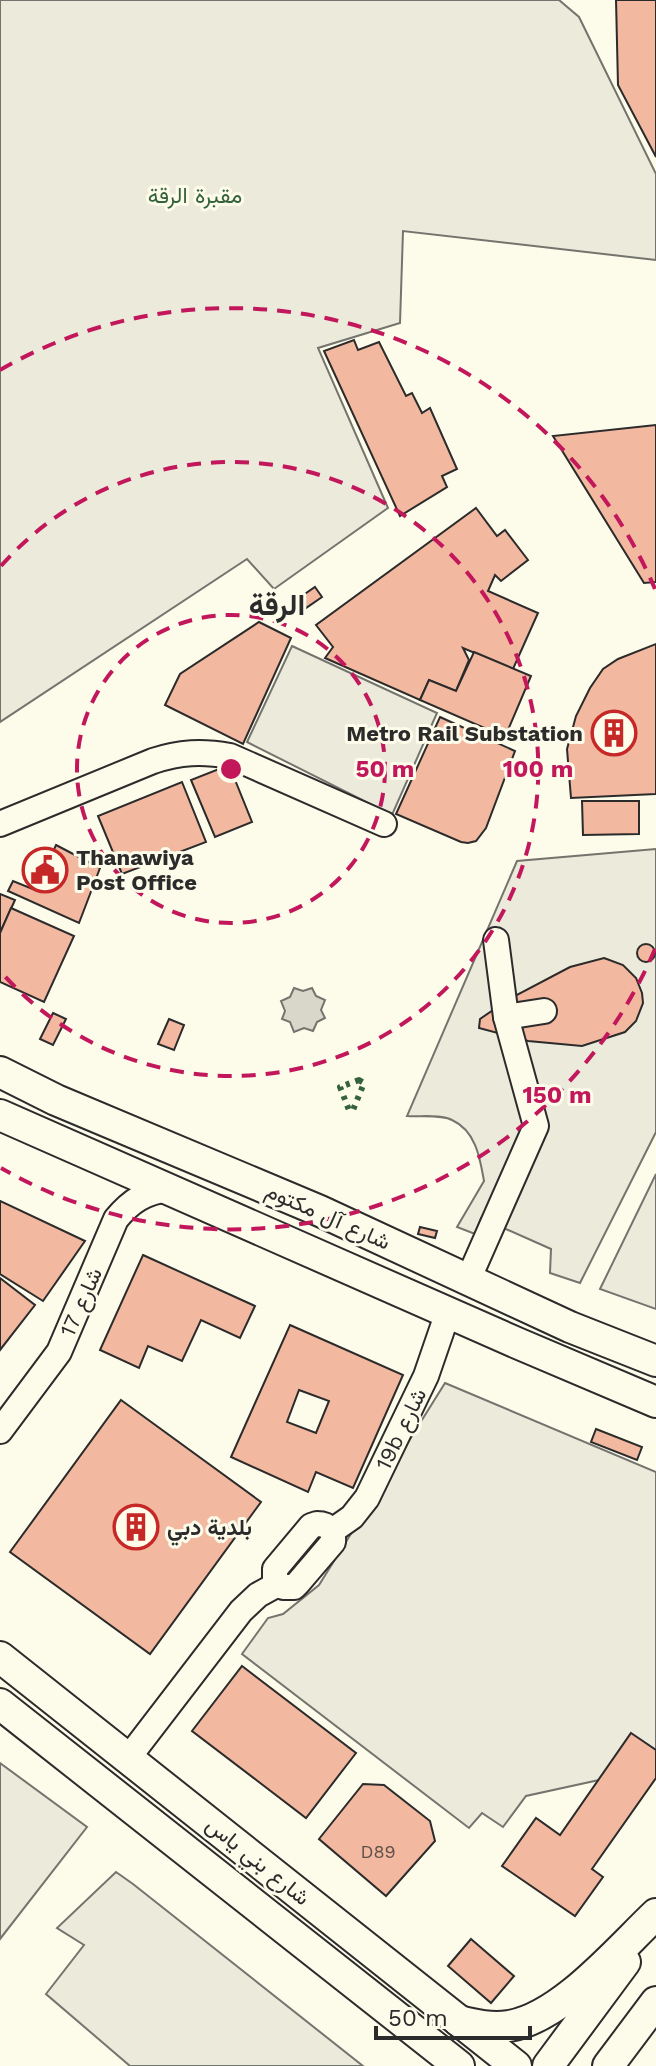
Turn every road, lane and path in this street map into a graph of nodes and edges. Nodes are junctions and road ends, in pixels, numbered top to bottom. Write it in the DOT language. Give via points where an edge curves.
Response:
graph roads {
  1 [pos="0,824"];
  2 [pos="384,824"];
  3 [pos="496,940"];
  4 [pos="544,1011"];
  5 [pos="506,1017"];
  6 [pos="0,1072"];
  7 [pos="56,1100"];
  8 [pos="0,1115"];
  9 [pos="43,1134"];
  10 [pos="168,1189"];
  11 [pos="468,1280"];
  12 [pos="448,1312"];
  13 [pos="656,1361"];
  14 [pos="656,1402"];
  15 [pos="0,1431"];
  16 [pos="0,1657"];
  17 [pos="0,1675"];
  18 [pos="0,1704"];
  19 [pos="96,1733"];
  20 [pos="129,1757"];
  21 [pos="656,1916"];
  22 [pos="656,2002"];
  23 [pos="456,2020"];
  24 [pos="459,2066"];
  25 [pos="516,2066"];
  26 [pos="548,2066"];
  27 [pos="608,2066"];
  1 -- 2 [label="street" via="153,761 204,752 230,756"];
  3 -- 5 [label="street"];
  4 -- 5 [label="street"];
  5 -- 11 [label="street" via="536,1126"];
  6 -- 7 [label="main road, شارع آل مكتوم"];
  7 -- 9 [label="main road"];
  7 -- 11 [label="main road, شارع آل مكتوم"];
  8 -- 9 [label="main road, شارع آل مكتوم"];
  9 -- 10 [label="main road, شارع آل مكتوم"];
  10 -- 12 [label="main road, شارع آل مكتوم"];
  10 -- 15 [label="street, شارع 17" via="138,1197 116,1219 59,1352"];
  11 -- 13 [label="main road, شارع آل مكتوم"];
  12 -- 14 [label="main road, شارع آل مكتوم"];
  12 -- 20 [label="street, 19b شارع" via="426,1376 367,1498 332,1531 330,1547 298,1583 288,1588 278,1584 241,1611"];
  16 -- 19 [label="main road, شارع بني ياس"];
  17 -- 19 [label="main road" via="59,1720"];
  18 -- 24 [label="main road, شارع بني ياس"];
  19 -- 20 [label="main road, شارع بني ياس"];
  20 -- 23 [label="main road, شارع بني ياس"];
  21 -- 23 [label="main road" via="558,2005 534,2019 508,2026"];
  21 -- 26 [label="main road"];
  22 -- 27 [label="main road"];
  23 -- 25 [label="main road, شارع بني ياس"];
}
